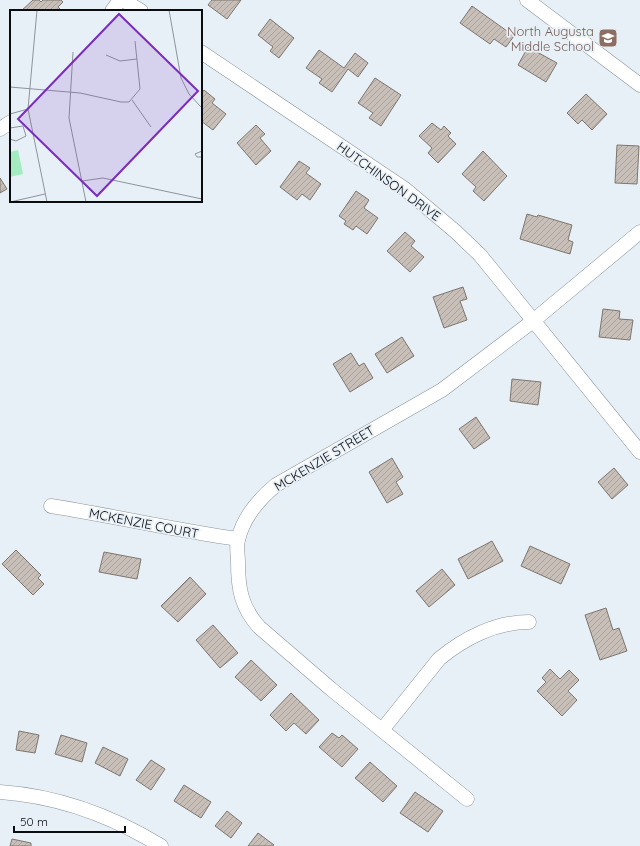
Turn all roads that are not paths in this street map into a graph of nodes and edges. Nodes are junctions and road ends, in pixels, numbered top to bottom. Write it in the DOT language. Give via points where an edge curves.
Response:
graph roads {
  1 [pos="121,0"];
  2 [pos="527,0"];
  3 [pos="113,10"];
  4 [pos="139,10"];
  5 [pos="202,53"];
  6 [pos="640,85"];
  7 [pos="10,123"];
  8 [pos="0,129"];
  9 [pos="640,232"];
  10 [pos="533,322"];
  11 [pos="640,452"];
  12 [pos="51,506"];
  13 [pos="238,539"];
  14 [pos="529,622"];
  15 [pos="382,730"];
  16 [pos="0,792"];
  17 [pos="467,799"];
  18 [pos="161,846"];
  1 -- 3 [label="street"];
  1 -- 4 [label="street"];
  2 -- 6 [label="street"];
  5 -- 10 [label="street, HUTCHINSON DRIVE" via="431,210 480,255"];
  7 -- 8 [label="street"];
  9 -- 10 [label="street, MCKENZIE STREET"];
  10 -- 11 [label="street, HUTCHINSON DRIVE"];
  10 -- 13 [label="street, MCKENZIE STREET" via="442,390 276,485 255,505"];
  12 -- 13 [label="street, MCKENZIE COURT" via="120,517 184,532"];
  13 -- 15 [label="street, MCKENZIE STREET" via="238,584 240,596 250,618"];
  14 -- 15 [label="street" via="502,624 486,630 448,652 439,659"];
  15 -- 17 [label="street, MCKENZIE STREET"];
  16 -- 18 [label="street" via="27,794 68,804 124,826"];
}
